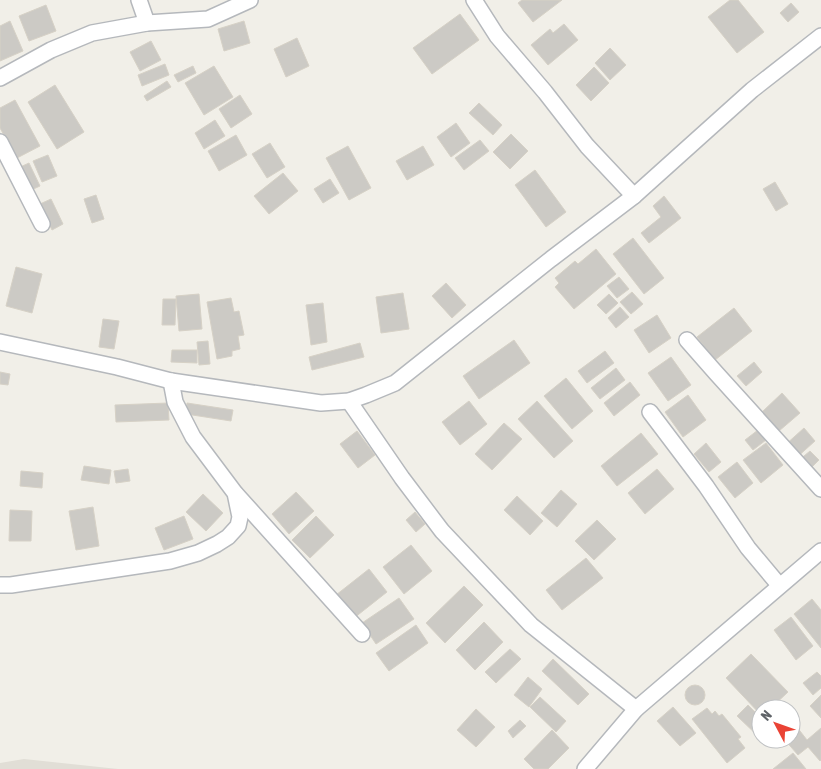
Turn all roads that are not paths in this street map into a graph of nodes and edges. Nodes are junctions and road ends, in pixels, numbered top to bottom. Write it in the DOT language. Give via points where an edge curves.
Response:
graph roads {
  1 [pos="139,0"];
  2 [pos="250,0"];
  3 [pos="474,0"];
  4 [pos="147,23"];
  5 [pos="821,36"];
  6 [pos="0,78"];
  7 [pos="0,142"];
  8 [pos="634,196"];
  9 [pos="42,224"];
  10 [pos="687,340"];
  11 [pos="0,342"];
  12 [pos="171,381"];
  13 [pos="349,401"];
  14 [pos="650,412"];
  15 [pos="821,489"];
  16 [pos="235,493"];
  17 [pos="821,551"];
  18 [pos="0,585"];
  19 [pos="779,585"];
  20 [pos="362,634"];
  21 [pos="636,709"];
  22 [pos="585,769"];
  1 -- 4 [label="street"];
  2 -- 4 [label="street" via="208,19"];
  3 -- 8 [label="street" via="497,36 587,146"];
  4 -- 6 [label="street" via="92,33 51,50"];
  5 -- 8 [label="street" via="752,90"];
  7 -- 9 [label="street"];
  8 -- 13 [label="street" via="550,258 396,383"];
  10 -- 15 [label="street"];
  11 -- 12 [label="street"];
  12 -- 13 [label="street" via="321,403"];
  12 -- 16 [label="street" via="176,402 193,437"];
  13 -- 21 [label="street" via="442,531 531,626"];
  14 -- 19 [label="street" via="748,548"];
  16 -- 18 [label="street" via="240,517 238,526 228,537 198,553 170,561"];
  16 -- 20 [label="street"];
  17 -- 19 [label="street"];
  19 -- 21 [label="street"];
  21 -- 22 [label="street"];
}
